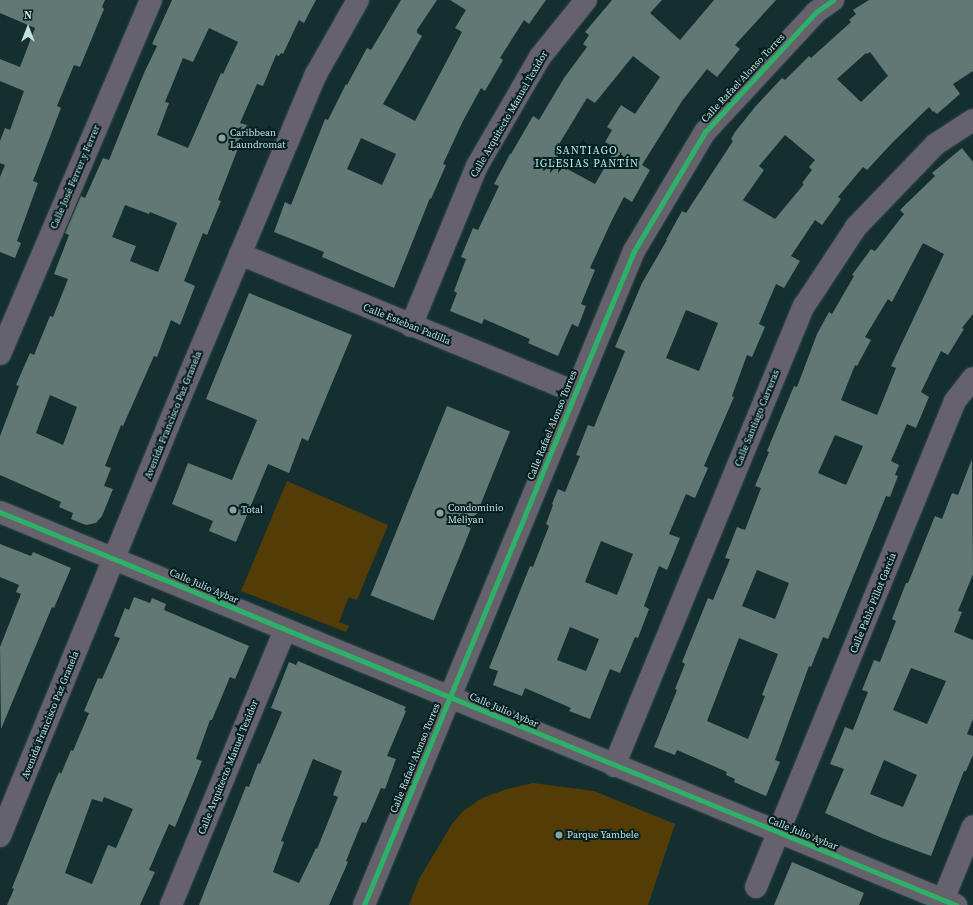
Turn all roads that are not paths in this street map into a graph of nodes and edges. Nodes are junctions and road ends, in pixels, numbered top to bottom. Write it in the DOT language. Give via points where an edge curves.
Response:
graph roads {
  1 [pos="151,0"];
  2 [pos="358,0"];
  3 [pos="586,0"];
  4 [pos="833,0"];
  5 [pos="973,120"];
  6 [pos="240,254"];
  7 [pos="410,326"];
  8 [pos="0,354"];
  9 [pos="973,378"];
  10 [pos="575,392"];
  11 [pos="0,512"];
  12 [pos="114,558"];
  13 [pos="285,630"];
  14 [pos="449,697"];
  15 [pos="614,766"];
  16 [pos="973,826"];
  17 [pos="779,832"];
  18 [pos="0,836"];
  19 [pos="756,887"];
  20 [pos="947,903"];
  21 [pos="172,905"];
  22 [pos="364,905"];
  1 -- 8 [label="street, Calle José Ferrer y Ferrer"];
  2 -- 6 [label="street, Avenida Francisco Paz Granela" via="315,76"];
  3 -- 7 [label="street, Calle Arquitecto Manuel Texidor" via="540,57 477,166"];
  4 -- 10 [label="street, Calle Rafael Alonso Torres" via="816,12 705,132 634,251"];
  5 -- 15 [label="street, Calle Santiago Carreras" via="936,144 856,227 804,306"];
  6 -- 7 [label="street, Calle Esteban Padilla"];
  6 -- 12 [label="street, Avenida Francisco Paz Granela"];
  7 -- 10 [label="street, Calle Esteban Padilla"];
  9 -- 17 [label="street, Calle Pablo Pillot García" via="956,401"];
  10 -- 14 [label="street, Calle Rafael Alonso Torres"];
  11 -- 12 [label="street, Calle Julio Aybar"];
  12 -- 13 [label="street, Calle Julio Aybar"];
  12 -- 18 [label="street, Avenida Francisco Paz Granela"];
  13 -- 14 [label="street, Calle Julio Aybar"];
  13 -- 21 [label="street, Calle Arquitecto Manuel Texidor"];
  14 -- 15 [label="street, Calle Julio Aybar"];
  14 -- 22 [label="street, Calle Rafael Alonso Torres"];
  15 -- 17 [label="street, Calle Julio Aybar"];
  16 -- 20 [label="street"];
  17 -- 19 [label="street, Calle Pablo Pillot García"];
  17 -- 20 [label="street, Calle Julio Aybar"];
}
